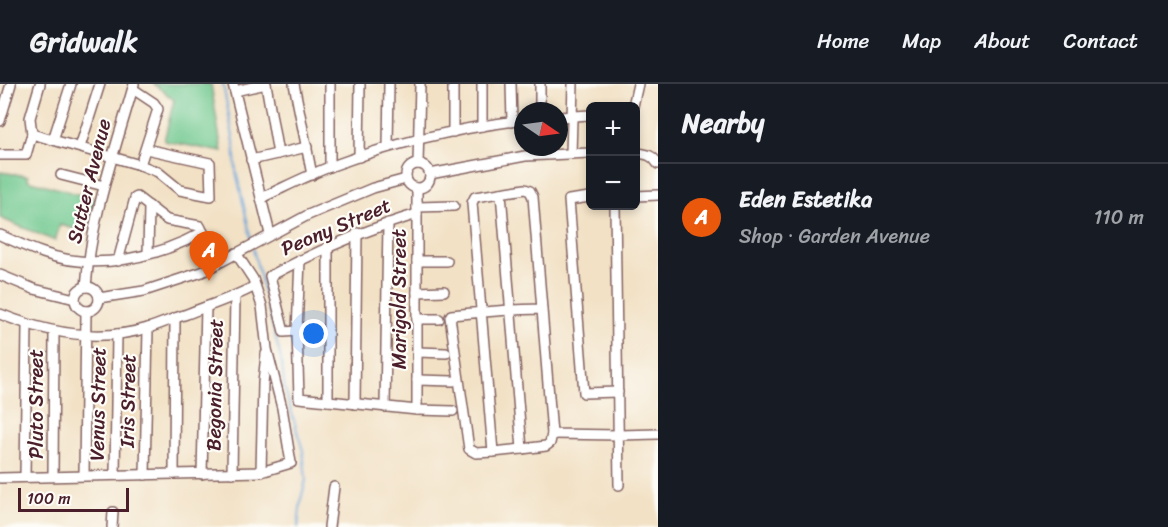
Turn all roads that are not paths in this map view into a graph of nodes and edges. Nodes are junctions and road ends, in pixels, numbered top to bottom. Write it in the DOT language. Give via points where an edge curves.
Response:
graph roads {
  1 [pos="11,84"];
  2 [pos="40,84"];
  3 [pos="71,84"];
  4 [pos="100,84"];
  5 [pos="266,84"];
  6 [pos="294,84"];
  7 [pos="330,84"];
  8 [pos="360,84"];
  9 [pos="389,84"];
  10 [pos="420,84"];
  11 [pos="453,84"];
  12 [pos="482,84"];
  13 [pos="511,84"];
  14 [pos="540,84"];
  15 [pos="573,84"];
  16 [pos="638,84"];
  17 [pos="133,86"];
  18 [pos="234,87"];
  19 [pos="540,102"];
  20 [pos="634,102"];
  21 [pos="573,115"];
  22 [pos="586,115"];
  23 [pos="568,116"];
  24 [pos="0,122"];
  25 [pos="512,122"];
  26 [pos="482,126"];
  27 [pos="453,132"];
  28 [pos="32,134"];
  29 [pos="419,139"];
  30 [pos="53,140"];
  31 [pos="80,147"];
  32 [pos="307,147"];
  33 [pos="388,147"];
  34 [pos="146,149"];
  35 [pos="586,153"];
  36 [pos="640,153"];
  37 [pos="278,154"];
  38 [pos="571,154"];
  39 [pos="0,155"];
  40 [pos="112,157"];
  41 [pos="359,157"];
  42 [pos="251,160"];
  43 [pos="418,164"];
  44 [pos="658,164"];
  45 [pos="140,165"];
  46 [pos="330,167"];
  47 [pos="430,174"];
  48 [pos="61,175"];
  49 [pos="312,175"];
  50 [pos="406,179"];
  51 [pos="104,186"];
  52 [pos="417,189"];
  53 [pos="501,193"];
  54 [pos="658,195"];
  55 [pos="640,196"];
  56 [pos="586,197"];
  57 [pos="261,198"];
  58 [pos="149,206"];
  59 [pos="453,206"];
  60 [pos="417,210"];
  61 [pos="615,210"];
  62 [pos="388,223"];
  63 [pos="203,232"];
  64 [pos="270,234"];
  65 [pos="357,234"];
  66 [pos="0,235"];
  67 [pos="327,246"];
  68 [pos="236,253"];
  69 [pos="148,254"];
  70 [pos="300,260"];
  71 [pos="118,261"];
  72 [pos="417,261"];
  73 [pos="447,261"];
  74 [pos="88,262"];
  75 [pos="218,263"];
  76 [pos="0,275"];
  77 [pos="255,286"];
  78 [pos="86,287"];
  79 [pos="444,291"];
  80 [pos="417,292"];
  81 [pos="235,297"];
  82 [pos="99,298"];
  83 [pos="75,299"];
  84 [pos="206,307"];
  85 [pos="511,309"];
  86 [pos="542,309"];
  87 [pos="86,311"];
  88 [pos="482,312"];
  89 [pos="0,314"];
  90 [pos="175,318"];
  91 [pos="417,319"];
  92 [pos="439,319"];
  93 [pos="27,325"];
  94 [pos="147,328"];
  95 [pos="297,331"];
  96 [pos="54,332"];
  97 [pos="117,334"];
  98 [pos="85,336"];
  99 [pos="267,349"];
  100 [pos="417,352"];
  101 [pos="446,353"];
  102 [pos="417,381"];
  103 [pos="453,381"];
  104 [pos="276,382"];
  105 [pos="263,383"];
  106 [pos="618,392"];
  107 [pos="328,401"];
  108 [pos="355,404"];
  109 [pos="385,407"];
  110 [pos="282,408"];
  111 [pos="262,409"];
  112 [pos="417,410"];
  113 [pos="453,411"];
  114 [pos="552,434"];
  115 [pos="658,434"];
  116 [pos="619,435"];
  117 [pos="522,449"];
  118 [pos="493,452"];
  119 [pos="261,472"];
  120 [pos="232,473"];
  121 [pos="174,474"];
  122 [pos="202,474"];
  123 [pos="84,475"];
  124 [pos="115,475"];
  125 [pos="145,475"];
  126 [pos="53,476"];
  127 [pos="26,477"];
  128 [pos="0,478"];
  129 [pos="619,484"];
  130 [pos="334,487"];
  131 [pos="113,512"];
  132 [pos="112,527"];
  133 [pos="329,527"];
  1 -- 24 [label="street"];
  2 -- 28 [label="street" via="30,118"];
  3 -- 30 [label="street"];
  4 -- 31 [label="street"];
  5 -- 18 [label="street"];
  5 -- 37 [label="street"];
  6 -- 32 [label="street"];
  7 -- 46 [label="street"];
  8 -- 41 [label="street"];
  9 -- 33 [label="street"];
  10 -- 29 [label="street"];
  11 -- 27 [label="street"];
  12 -- 26 [label="street"];
  13 -- 25 [label="street"];
  14 -- 19 [label="street"];
  15 -- 21 [label="street"];
  16 -- 20 [label="street"];
  17 -- 34 [label="street" via="158,109"];
  17 -- 40 [label="street, Sutter Avenue"];
  18 -- 42 [label="street"];
  21 -- 22 [label="street"];
  21 -- 23 [label="street"];
  21 -- 38 [label="street"];
  25 -- 26 [label="street"];
  26 -- 27 [label="street"];
  27 -- 29 [label="street"];
  28 -- 30 [label="street"];
  28 -- 39 [label="street" via="26,156"];
  29 -- 33 [label="street"];
  29 -- 43 [label="street"];
  30 -- 31 [label="street"];
  31 -- 40 [label="street"];
  32 -- 37 [label="street"];
  32 -- 49 [label="street"];
  33 -- 41 [label="street"];
  34 -- 45 [label="street"];
  34 -- 45 [label="street" via="210,163 211,196 180,190 158,172"];
  35 -- 38 [label="street"];
  36 -- 44 [label="street" via="649,154"];
  37 -- 42 [label="street"];
  38 -- 47 [label="street" via="525,156"];
  40 -- 45 [label="street"];
  40 -- 51 [label="street, Sutter Avenue"];
  41 -- 46 [label="street"];
  42 -- 57 [label="street"];
  43 -- 47 [label="street"];
  43 -- 50 [label="street" via="408,169"];
  46 -- 49 [label="street"];
  47 -- 52 [label="street" via="428,183"];
  48 -- 51 [label="street"];
  49 -- 57 [label="street"];
  50 -- 52 [label="street"];
  50 -- 64 [label="street" via="339,201"];
  51 -- 74 [label="street, Sutter Avenue"];
  52 -- 60 [label="street, Marigold Street"];
  53 -- 85 [label="street"];
  53 -- 86 [label="street" via="525,189 533,197"];
  53 -- 88 [label="street" via="475,197 472,203"];
  54 -- 55 [label="street"];
  56 -- 106 [label="street" via="569,200 584,393"];
  57 -- 64 [label="street"];
  58 -- 63 [label="street" via="167,220 200,226"];
  58 -- 69 [label="street"];
  58 -- 71 [label="street" via="135,198"];
  59 -- 60 [label="street, Peony Street"];
  60 -- 62 [label="street, Peony Street"];
  60 -- 72 [label="street, Marigold Street"];
  61 -- 106 [label="street"];
  62 -- 65 [label="street, Peony Street"];
  62 -- 109 [label="street"];
  63 -- 69 [label="street"];
  63 -- 75 [label="street"];
  64 -- 68 [label="street"];
  65 -- 67 [label="street, Peony Street"];
  65 -- 108 [label="street"];
  66 -- 74 [label="street" via="42,253"];
  67 -- 70 [label="street, Peony Street"];
  67 -- 107 [label="street"];
  68 -- 75 [label="street"];
  68 -- 77 [label="street"];
  69 -- 71 [label="street"];
  70 -- 95 [label="street"];
  70 -- 95 [label="street, Peony Street" via="270,276 284,332"];
  71 -- 74 [label="street"];
  72 -- 73 [label="street"];
  72 -- 80 [label="street, Marigold Street"];
  74 -- 78 [label="street, Sutter Avenue"];
  75 -- 82 [label="street" via="163,286"];
  76 -- 83 [label="street"];
  77 -- 81 [label="street"];
  77 -- 99 [label="street"];
  78 -- 82 [label="street"];
  78 -- 83 [label="street" via="78,291"];
  79 -- 80 [label="street"];
  80 -- 91 [label="street, Marigold Street"];
  81 -- 84 [label="street"];
  81 -- 120 [label="street, Begonia Street"];
  82 -- 87 [label="street" via="95,308"];
  83 -- 87 [label="street" via="78,307"];
  84 -- 90 [label="street"];
  84 -- 122 [label="street"];
  85 -- 86 [label="street"];
  85 -- 88 [label="street"];
  85 -- 117 [label="street"];
  86 -- 114 [label="street"];
  87 -- 98 [label="street"];
  88 -- 118 [label="street"];
  88 -- 118 [label="street" via="450,317 469,448 476,453"];
  89 -- 93 [label="street"];
  90 -- 94 [label="street"];
  90 -- 121 [label="street"];
  91 -- 92 [label="street"];
  91 -- 100 [label="street, Marigold Street"];
  93 -- 96 [label="street"];
  93 -- 127 [label="street"];
  94 -- 97 [label="street"];
  94 -- 125 [label="street, Iris Street"];
  95 -- 107 [label="street" via="299,398"];
  96 -- 98 [label="street"];
  96 -- 126 [label="street, Pluto Street"];
  97 -- 98 [label="street"];
  97 -- 124 [label="street, Venus Street"];
  98 -- 123 [label="street"];
  99 -- 104 [label="street"];
  99 -- 105 [label="street"];
  100 -- 101 [label="street"];
  100 -- 102 [label="street, Marigold Street"];
  102 -- 103 [label="street"];
  102 -- 112 [label="street, Marigold Street"];
  104 -- 105 [label="street"];
  104 -- 110 [label="street"];
  105 -- 111 [label="street"];
  106 -- 116 [label="street"];
  107 -- 108 [label="street"];
  108 -- 109 [label="street"];
  109 -- 112 [label="street"];
  110 -- 111 [label="street"];
  110 -- 119 [label="street" via="291,463"];
  111 -- 119 [label="street"];
  112 -- 113 [label="street"];
  114 -- 116 [label="street"];
  114 -- 117 [label="street" via="546,446"];
  115 -- 116 [label="street"];
  116 -- 129 [label="street"];
  117 -- 118 [label="street"];
  119 -- 120 [label="street"];
  120 -- 122 [label="street"];
  121 -- 122 [label="street"];
  121 -- 125 [label="street"];
  123 -- 124 [label="street"];
  123 -- 126 [label="street"];
  124 -- 125 [label="street"];
  126 -- 127 [label="street"];
  127 -- 128 [label="street"];
  130 -- 133 [label="street"];
  131 -- 132 [label="street"];
}
